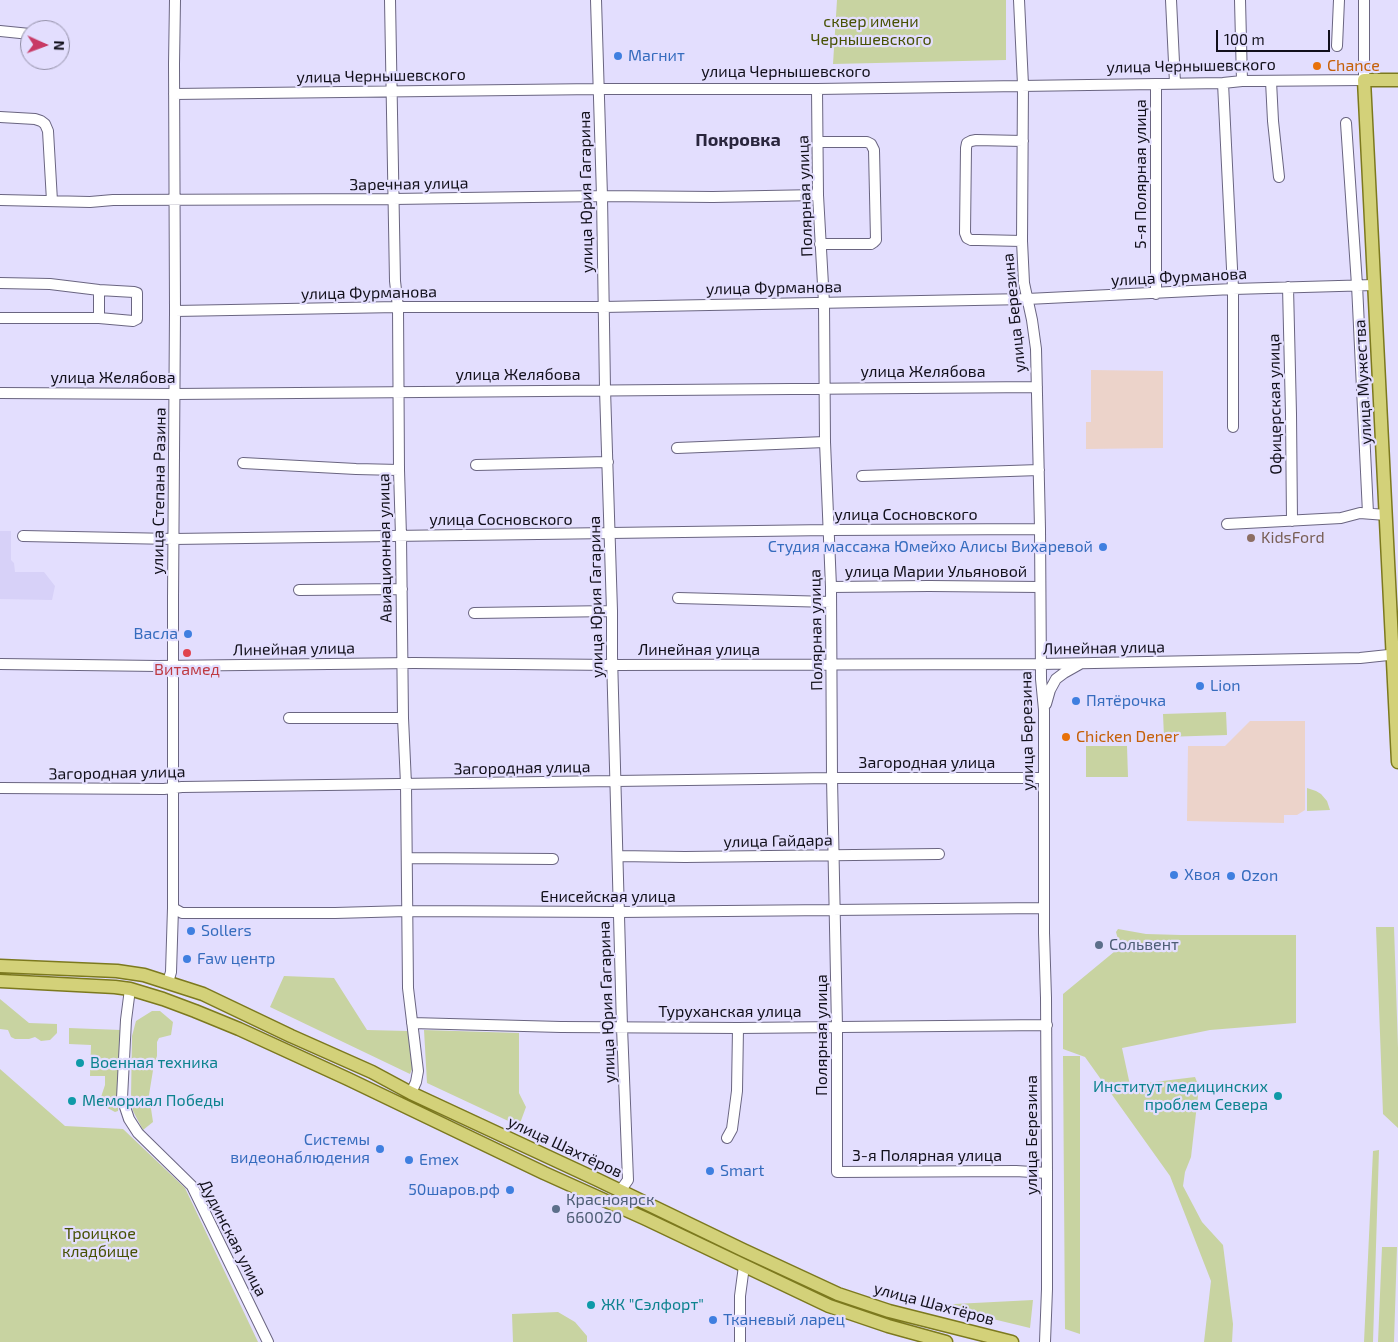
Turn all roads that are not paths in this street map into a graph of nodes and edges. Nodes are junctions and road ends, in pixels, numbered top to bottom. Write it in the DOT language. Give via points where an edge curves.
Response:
graph roads {
  1 [pos="175,0"];
  2 [pos="390,0"];
  3 [pos="596,0"];
  4 [pos="1019,0"];
  5 [pos="1171,0"];
  6 [pos="1240,0"];
  7 [pos="1338,0"];
  8 [pos="1364,0"];
  9 [pos="0,32"];
  10 [pos="20,33"];
  11 [pos="1337,46"];
  12 [pos="1242,80"];
  13 [pos="1364,80"];
  14 [pos="1398,80"];
  15 [pos="1271,81"];
  16 [pos="1223,82"];
  17 [pos="1175,83"];
  18 [pos="1156,84"];
  19 [pos="1023,86"];
  20 [pos="598,89"];
  21 [pos="817,89"];
  22 [pos="392,92"];
  23 [pos="174,94"];
  24 [pos="0,117"];
  25 [pos="1346,123"];
  26 [pos="1023,141"];
  27 [pos="818,142"];
  28 [pos="1280,177"];
  29 [pos="818,195"];
  30 [pos="602,196"];
  31 [pos="393,199"];
  32 [pos="0,200"];
  33 [pos="52,201"];
  34 [pos="175,201"];
  35 [pos="1022,241"];
  36 [pos="820,244"];
  37 [pos="0,284"];
  38 [pos="1357,285"];
  39 [pos="1374,285"];
  40 [pos="1288,287"];
  41 [pos="1233,289"];
  42 [pos="99,290"];
  43 [pos="1156,294"];
  44 [pos="1027,299"];
  45 [pos="824,302"];
  46 [pos="398,307"];
  47 [pos="603,307"];
  48 [pos="175,311"];
  49 [pos="0,318"];
  50 [pos="98,318"];
  51 [pos="1037,387"];
  52 [pos="824,388"];
  53 [pos="604,389"];
  54 [pos="399,391"];
  55 [pos="0,394"];
  56 [pos="175,394"];
  57 [pos="1233,426"];
  58 [pos="825,442"];
  59 [pos="676,448"];
  60 [pos="243,462"];
  61 [pos="608,462"];
  62 [pos="476,464"];
  63 [pos="399,470"];
  64 [pos="1039,470"];
  65 [pos="862,476"];
  66 [pos="1368,513"];
  67 [pos="1386,516"];
  68 [pos="1292,521"];
  69 [pos="1227,524"];
  70 [pos="1040,529"];
  71 [pos="829,530"];
  72 [pos="610,534"];
  73 [pos="23,536"];
  74 [pos="401,536"];
  75 [pos="174,539"];
  76 [pos="831,587"];
  77 [pos="1040,587"];
  78 [pos="402,589"];
  79 [pos="299,590"];
  80 [pos="678,598"];
  81 [pos="831,602"];
  82 [pos="612,610"];
  83 [pos="474,613"];
  84 [pos="1396,655"];
  85 [pos="402,663"];
  86 [pos="1081,663"];
  87 [pos="0,664"];
  88 [pos="1041,664"];
  89 [pos="612,665"];
  90 [pos="832,665"];
  91 [pos="173,666"];
  92 [pos="1044,710"];
  93 [pos="289,718"];
  94 [pos="404,718"];
  95 [pos="1398,762"];
  96 [pos="832,778"];
  97 [pos="1044,778"];
  98 [pos="616,782"];
  99 [pos="406,784"];
  100 [pos="0,788"];
  101 [pos="173,788"];
  102 [pos="939,854"];
  103 [pos="618,856"];
  104 [pos="835,856"];
  105 [pos="407,858"];
  106 [pos="553,859"];
  107 [pos="174,908"];
  108 [pos="1044,908"];
  109 [pos="835,910"];
  110 [pos="407,911"];
  111 [pos="618,912"];
  112 [pos="0,966"];
  113 [pos="0,981"];
  114 [pos="168,982"];
  115 [pos="130,989"];
  116 [pos="412,1024"];
  117 [pos="1047,1025"];
  118 [pos="622,1027"];
  119 [pos="837,1027"];
  120 [pos="738,1028"];
  121 [pos="411,1093"];
  122 [pos="727,1138"];
  123 [pos="837,1172"];
  124 [pos="1048,1173"];
  125 [pos="620,1191"];
  126 [pos="744,1266"];
  127 [pos="268,1342"];
  128 [pos="740,1342"];
  129 [pos="946,1342"];
  130 [pos="1012,1342"];
  131 [pos="1045,1342"];
  1 -- 23 [label="street, улица Степана Разина"];
  2 -- 22 [label="street, Авиационная улица"];
  3 -- 20 [label="street, улица Юрия Гагарина"];
  4 -- 19 [label="street, улица Березина"];
  5 -- 17 [label="street"];
  6 -- 12 [label="street"];
  7 -- 11 [label="street"];
  8 -- 13 [label="street, улица Мужества"];
  9 -- 10 [label="street"];
  12 -- 15 [label="street, улица Чернышевского"];
  12 -- 16 [label="street, улица Чернышевского"];
  13 -- 14 [label="main road, улица Чернышевского"];
  13 -- 15 [label="street, улица Чернышевского"];
  13 -- 39 [label="main road, улица Мужества"];
  15 -- 28 [label="street"];
  16 -- 17 [label="street, улица Чернышевского"];
  16 -- 41 [label="street"];
  17 -- 18 [label="street, улица Чернышевского"];
  18 -- 19 [label="street, улица Чернышевского"];
  18 -- 43 [label="street, 5-я Полярная улица"];
  19 -- 21 [label="street, улица Чернышевского"];
  19 -- 26 [label="street, улица Березина"];
  20 -- 21 [label="street, улица Чернышевского"];
  20 -- 22 [label="street, улица Чернышевского"];
  20 -- 30 [label="street, улица Юрия Гагарина"];
  21 -- 27 [label="street, Полярная улица"];
  22 -- 23 [label="street, улица Чернышевского"];
  22 -- 31 [label="street, Авиационная улица"];
  23 -- 34 [label="street, улица Степана Разина"];
  24 -- 33 [label="street" via="35,119 41,121 48,131"];
  25 -- 38 [label="street"];
  26 -- 35 [label="street, улица Березина"];
  26 -- 35 [label="street" via="971,140 967,143 965,234 971,240"];
  27 -- 29 [label="street, Полярная улица"];
  27 -- 36 [label="street" via="871,144 874,150 876,240 871,244"];
  29 -- 30 [label="street, Заречная улица"];
  29 -- 36 [label="street, Полярная улица"];
  30 -- 31 [label="street, Заречная улица"];
  30 -- 47 [label="street, улица Юрия Гагарина"];
  31 -- 34 [label="street, Заречная улица"];
  31 -- 46 [label="street, Авиационная улица"];
  32 -- 33 [label="street, Заречная улица"];
  33 -- 34 [label="street, Заречная улица"];
  34 -- 48 [label="street, улица Степана Разина"];
  35 -- 44 [label="street, улица Березина"];
  36 -- 45 [label="street, Полярная улица"];
  37 -- 42 [label="street" via="50,284"];
  38 -- 39 [label="street, улица Фурманова"];
  38 -- 40 [label="street, улица Фурманова"];
  38 -- 66 [label="street"];
  39 -- 67 [label="main road, улица Мужества"];
  40 -- 41 [label="street, улица Фурманова"];
  40 -- 68 [label="street, Офицерская улица"];
  41 -- 43 [label="street, улица Фурманова"];
  41 -- 57 [label="street"];
  42 -- 50 [label="street"];
  42 -- 50 [label="street" via="137,293 137,319"];
  43 -- 44 [label="street, улица Фурманова"];
  44 -- 45 [label="street, улица Фурманова"];
  44 -- 51 [label="street, улица Березина" via="1035,342"];
  45 -- 47 [label="street, улица Фурманова"];
  45 -- 52 [label="street, Полярная улица"];
  46 -- 47 [label="street, улица Фурманова"];
  46 -- 48 [label="street, улица Фурманова"];
  46 -- 54 [label="street, Авиационная улица"];
  47 -- 53 [label="street, улица Юрия Гагарина"];
  48 -- 56 [label="street, улица Степана Разина"];
  49 -- 50 [label="street"];
  51 -- 52 [label="street, улица Желябова"];
  51 -- 64 [label="street, улица Березина"];
  52 -- 53 [label="street, улица Желябова"];
  52 -- 58 [label="street, Полярная улица"];
  53 -- 54 [label="street, улица Желябова"];
  53 -- 61 [label="street, улица Юрия Гагарина"];
  54 -- 56 [label="street, улица Желябова"];
  54 -- 63 [label="street, Авиационная улица"];
  55 -- 56 [label="street, улица Желябова"];
  56 -- 75 [label="street, улица Степана Разина"];
  58 -- 59 [label="street"];
  58 -- 71 [label="street, Полярная улица"];
  60 -- 63 [label="street"];
  61 -- 62 [label="street"];
  61 -- 72 [label="street, улица Юрия Гагарина"];
  63 -- 74 [label="street, Авиационная улица"];
  64 -- 65 [label="street"];
  64 -- 70 [label="street, улица Березина"];
  66 -- 67 [label="street"];
  66 -- 68 [label="street"];
  67 -- 84 [label="main road, улица Мужества" via="1390,622"];
  68 -- 69 [label="street"];
  70 -- 71 [label="street, улица Сосновского"];
  70 -- 77 [label="street, улица Березина"];
  71 -- 72 [label="street, улица Сосновского"];
  71 -- 76 [label="street, Полярная улица"];
  72 -- 74 [label="street, улица Сосновского"];
  72 -- 82 [label="street, улица Юрия Гагарина"];
  73 -- 75 [label="street, улица Сосновского"];
  74 -- 75 [label="street, улица Сосновского"];
  74 -- 78 [label="street, Авиационная улица"];
  75 -- 91 [label="street, улица Степана Разина"];
  76 -- 77 [label="street, улица Марии Ульяновой"];
  76 -- 81 [label="street, Полярная улица"];
  77 -- 88 [label="street, улица Березина"];
  78 -- 79 [label="street"];
  78 -- 85 [label="street, Авиационная улица"];
  80 -- 81 [label="street"];
  81 -- 90 [label="street, Полярная улица"];
  82 -- 83 [label="street"];
  82 -- 89 [label="street, улица Юрия Гагарина"];
  84 -- 86 [label="street, Линейная улица"];
  84 -- 95 [label="main road, улица Мужества"];
  85 -- 89 [label="street, Линейная улица"];
  85 -- 91 [label="street, Линейная улица"];
  85 -- 94 [label="street, Авиационная улица"];
  86 -- 88 [label="street, Линейная улица"];
  86 -- 92 [label="street" via="1056,680"];
  87 -- 91 [label="street, Линейная улица"];
  88 -- 90 [label="street, Линейная улица"];
  88 -- 92 [label="street, улица Березина"];
  89 -- 90 [label="street, Линейная улица"];
  89 -- 98 [label="street, улица Юрия Гагарина"];
  90 -- 96 [label="street, Полярная улица"];
  91 -- 101 [label="street, улица Степана Разина"];
  92 -- 97 [label="street, улица Березина"];
  93 -- 94 [label="street"];
  94 -- 99 [label="street, Авиационная улица"];
  96 -- 97 [label="street, Загородная улица"];
  96 -- 98 [label="street, Загородная улица"];
  96 -- 104 [label="street, Полярная улица"];
  97 -- 108 [label="street, улица Березина"];
  98 -- 99 [label="street, Загородная улица"];
  98 -- 103 [label="street, улица Юрия Гагарина"];
  99 -- 101 [label="street, Загородная улица"];
  99 -- 105 [label="street, Авиационная улица"];
  100 -- 101 [label="street, Загородная улица"];
  101 -- 107 [label="street, улица Степана Разина"];
  102 -- 104 [label="street, улица Гайдара"];
  103 -- 104 [label="street, улица Гайдара"];
  103 -- 111 [label="street, улица Юрия Гагарина"];
  104 -- 109 [label="street, Полярная улица"];
  105 -- 106 [label="street"];
  105 -- 110 [label="street, Авиационная улица"];
  107 -- 110 [label="street, Енисейская улица" via="182,913"];
  107 -- 114 [label="street, улица Степана Разина"];
  108 -- 109 [label="street, Енисейская улица"];
  108 -- 117 [label="street, улица Березина"];
  109 -- 111 [label="street, Енисейская улица"];
  109 -- 119 [label="street, Полярная улица"];
  110 -- 111 [label="street, Енисейская улица"];
  110 -- 116 [label="street, Авиационная улица"];
  111 -- 118 [label="street, улица Юрия Гагарина"];
  112 -- 114 [label="main road, улица Шахтёров" via="117,971"];
  113 -- 115 [label="main road, улица Шахтёров"];
  114 -- 121 [label="main road, улица Шахтёров" via="203,994"];
  115 -- 126 [label="main road, улица Шахтёров" via="239,1029"];
  115 -- 127 [label="street, Дудинская улица" via="122,1098 129,1119 138,1133 192,1186"];
  116 -- 118 [label="street, Туруханская улица"];
  116 -- 121 [label="street, Авиационная улица" via="418,1071"];
  117 -- 119 [label="street, Туруханская улица"];
  117 -- 124 [label="street, улица Березина"];
  118 -- 120 [label="street, Туруханская улица"];
  118 -- 125 [label="street, улица Юрия Гагарина" via="628,1180"];
  119 -- 120 [label="street, Туруханская улица"];
  119 -- 123 [label="street, Полярная улица"];
  120 -- 122 [label="street" via="737,1091 732,1129"];
  121 -- 125 [label="main road, улица Шахтёров"];
  123 -- 124 [label="street, 3-я Полярная улица"];
  124 -- 131 [label="street, улица Березина"];
  125 -- 130 [label="main road, улица Шахтёров" via="838,1294 889,1311"];
  126 -- 128 [label="street"];
  126 -- 129 [label="main road, улица Шахтёров" via="828,1306"];
}
